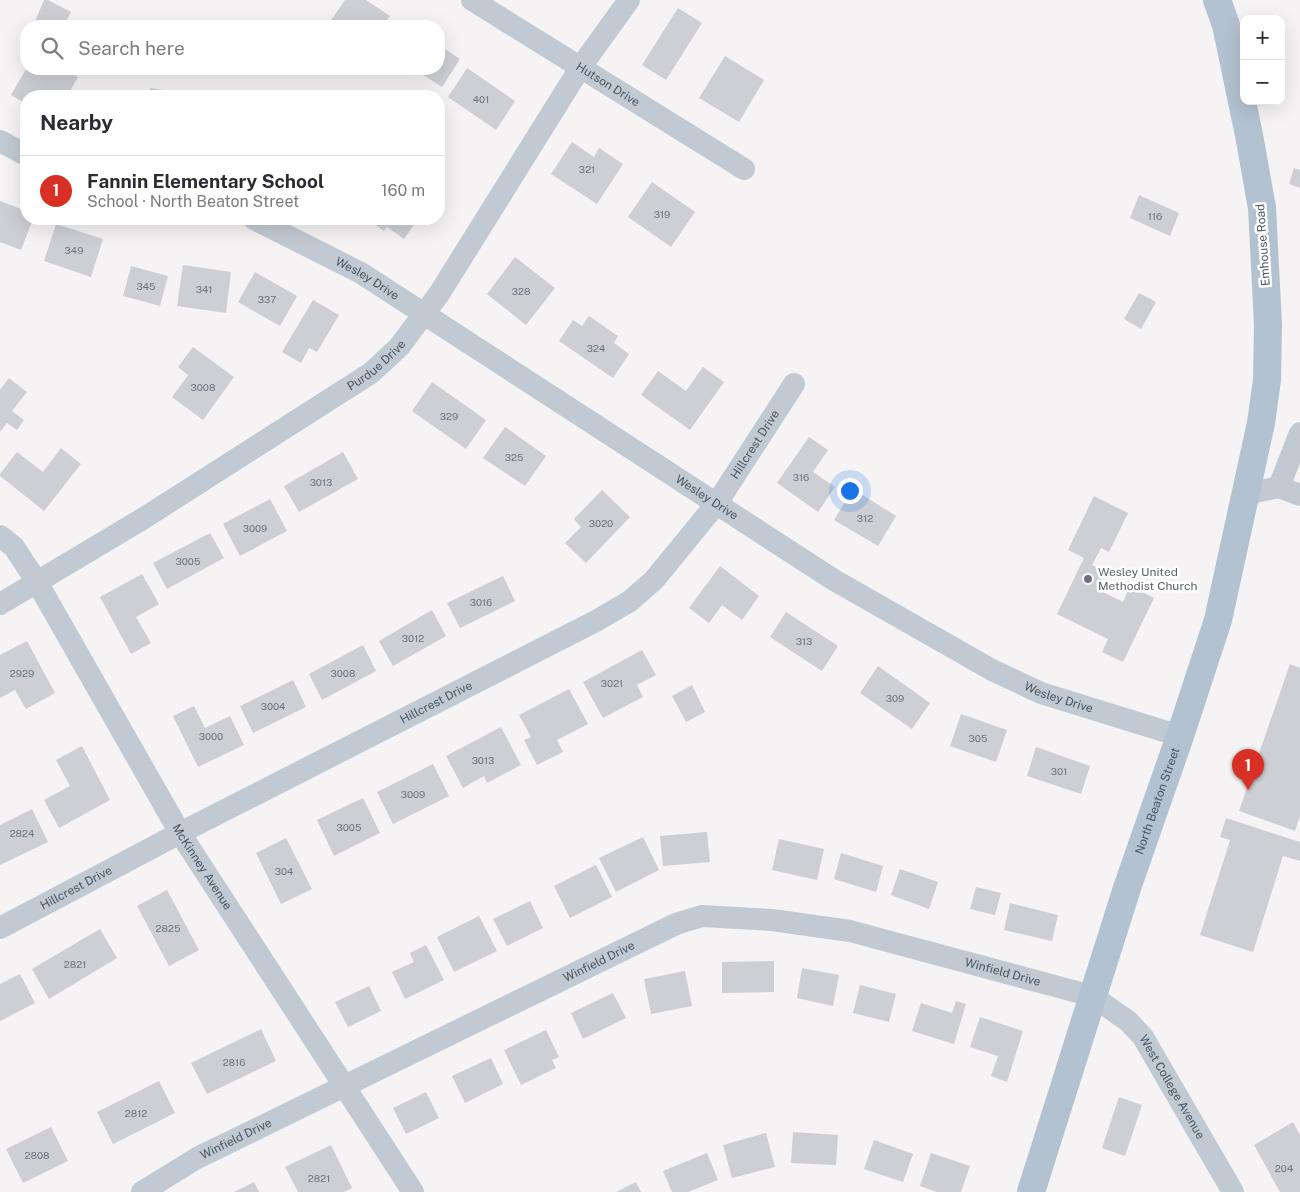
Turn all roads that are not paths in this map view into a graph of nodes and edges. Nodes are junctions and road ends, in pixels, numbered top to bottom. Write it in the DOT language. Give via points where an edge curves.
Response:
graph roads {
  1 [pos="472,0"];
  2 [pos="629,0"];
  3 [pos="1217,0"];
  4 [pos="580,68"];
  5 [pos="0,141"];
  6 [pos="20,152"];
  7 [pos="744,169"];
  8 [pos="266,225"];
  9 [pos="425,314"];
  10 [pos="794,384"];
  11 [pos="1300,433"];
  12 [pos="1279,487"];
  13 [pos="1246,494"];
  14 [pos="1300,495"];
  15 [pos="717,503"];
  16 [pos="0,536"];
  17 [pos="37,582"];
  18 [pos="0,604"];
  19 [pos="1180,736"];
  20 [pos="180,833"];
  21 [pos="0,928"];
  22 [pos="1092,996"];
  23 [pos="344,1086"];
  24 [pos="142,1192"];
  25 [pos="413,1192"];
  26 [pos="1030,1192"];
  27 [pos="1233,1192"];
  1 -- 4 [label="street, Hutson Drive"];
  2 -- 4 [label="street, Purdue Drive"];
  3 -- 13 [label="main road, Emhouse Road" via="1226,25 1248,126 1262,208 1268,325 1267,380"];
  4 -- 7 [label="street, Hutson Drive"];
  4 -- 9 [label="street, Purdue Drive"];
  5 -- 6 [label="street"];
  8 -- 9 [label="street, Wesley Drive" via="361,273"];
  9 -- 15 [label="street, Wesley Drive"];
  9 -- 17 [label="street, Purdue Drive" via="399,348 371,373 144,518"];
  10 -- 15 [label="street, Hillcrest Drive"];
  11 -- 12 [label="street"];
  12 -- 13 [label="street"];
  12 -- 14 [label="street"];
  13 -- 19 [label="main road, North Beaton Street" via="1218,620"];
  15 -- 19 [label="street, Wesley Drive" via="834,580 992,670 1041,693"];
  15 -- 20 [label="street, Hillcrest Drive" via="654,580 630,601"];
  16 -- 17 [label="street, McKinney Avenue" via="14,548"];
  17 -- 18 [label="street, Purdue Drive"];
  17 -- 20 [label="street, McKinney Avenue"];
  19 -- 22 [label="main road, North Beaton Street"];
  20 -- 21 [label="street, Hillcrest Drive"];
  20 -- 23 [label="street, McKinney Avenue"];
  22 -- 23 [label="street, Winfield Drive" via="850,932 772,920 702,916 676,924"];
  22 -- 26 [label="main road, North Beaton Street"];
  22 -- 27 [label="street, West College Avenue" via="1128,1021 1143,1037"];
  23 -- 24 [label="street, Winfield Drive" via="197,1158"];
  23 -- 25 [label="street, McKinney Avenue"];
}
